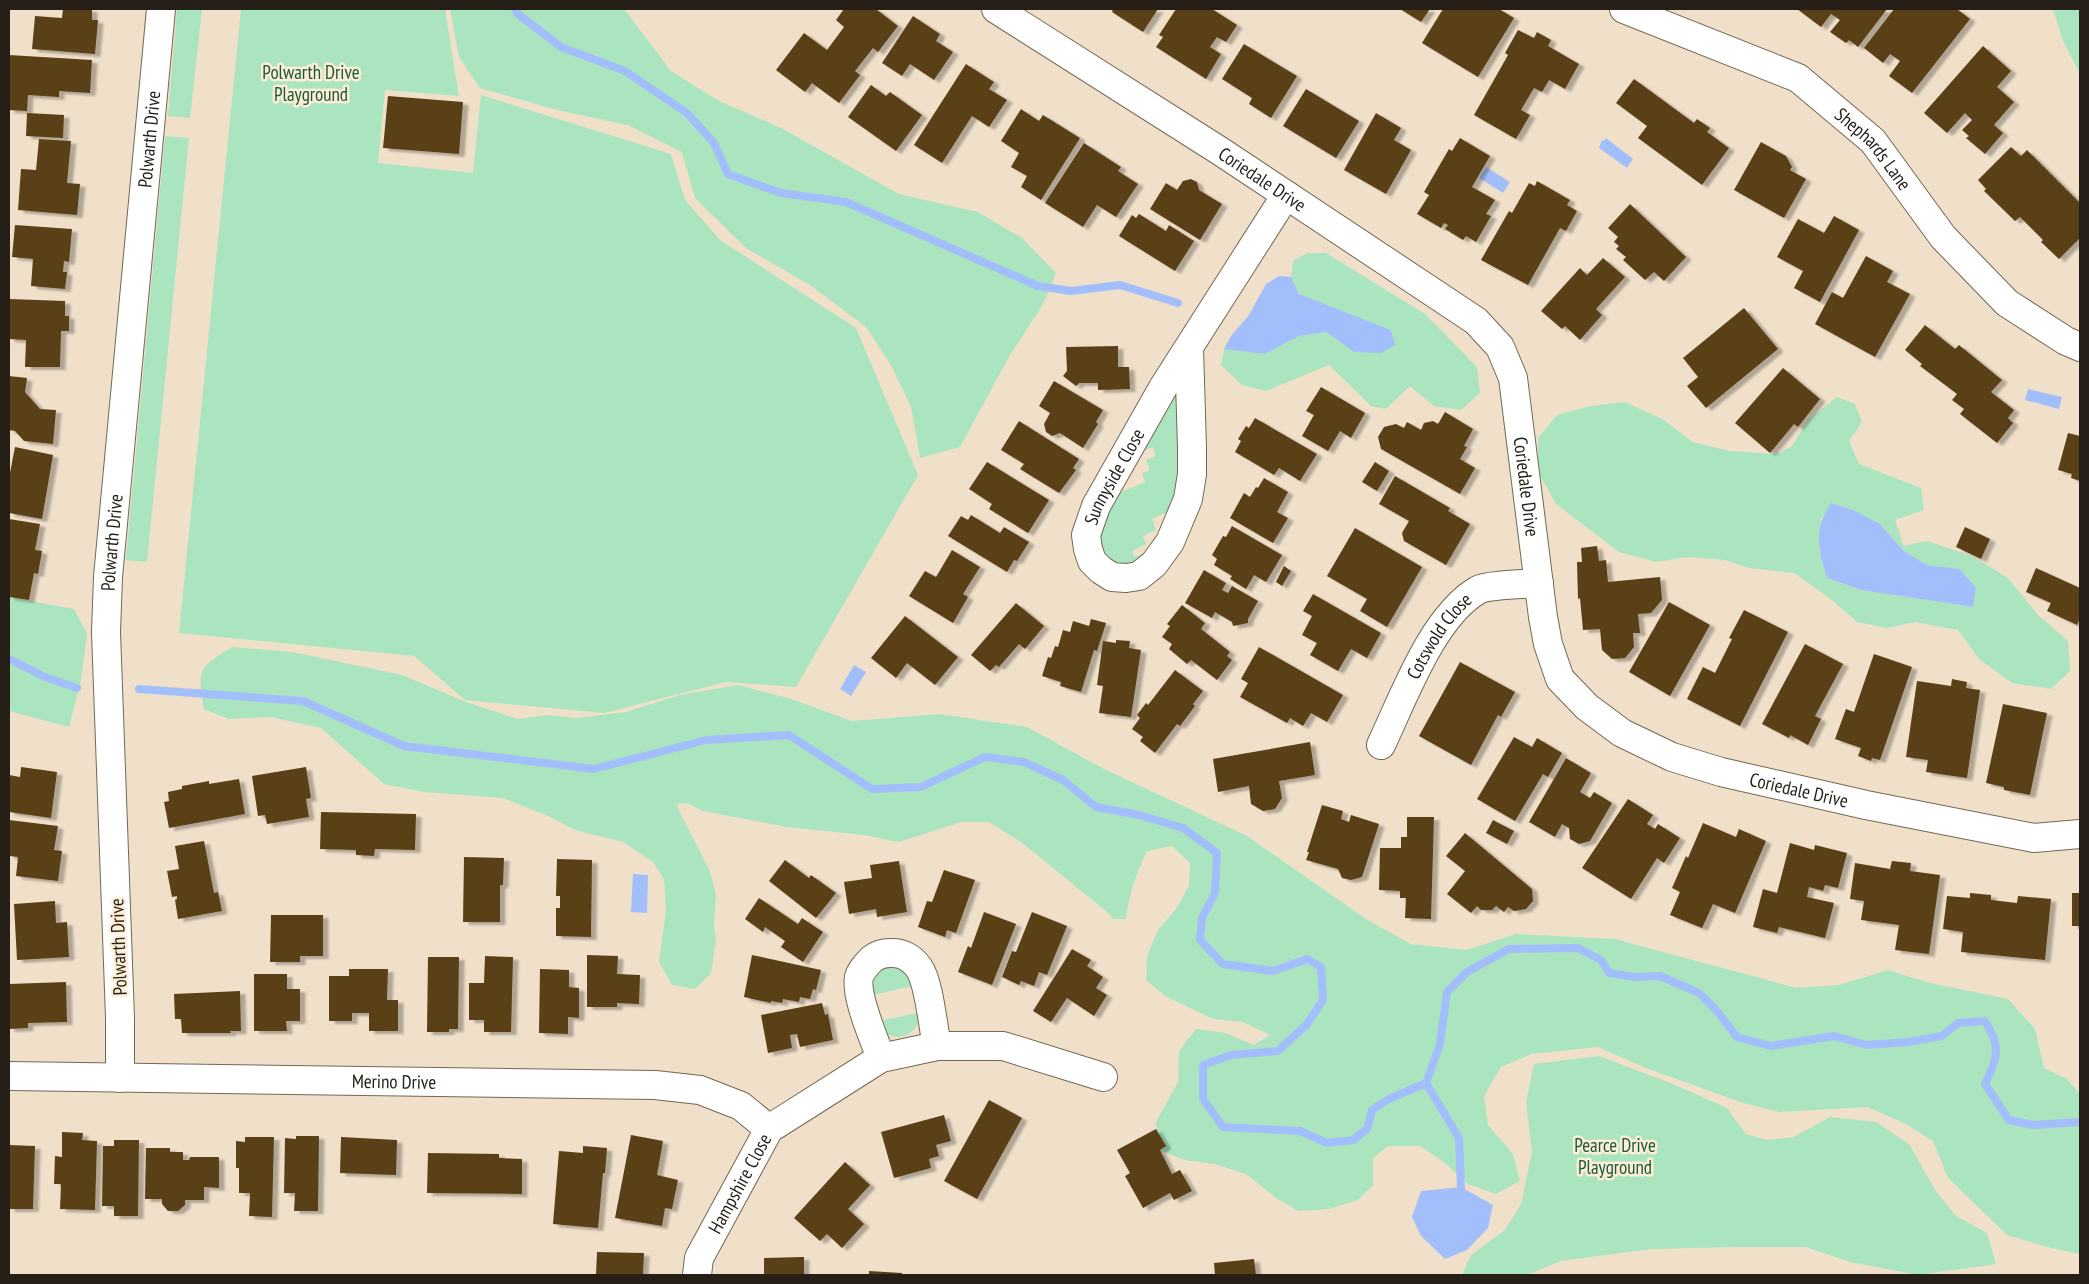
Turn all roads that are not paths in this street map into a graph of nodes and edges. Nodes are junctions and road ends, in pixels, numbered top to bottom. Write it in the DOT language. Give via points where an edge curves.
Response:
graph roads {
  1 [pos="161,9"];
  2 [pos="996,9"];
  3 [pos="1624,9"];
  4 [pos="1286,195"];
  5 [pos="2080,347"];
  6 [pos="1189,348"];
  7 [pos="1539,583"];
  8 [pos="1381,745"];
  9 [pos="2080,834"];
  10 [pos="937,1046"];
  11 [pos="881,1058"];
  12 [pos="9,1076"];
  13 [pos="1103,1077"];
  14 [pos="120,1078"];
  15 [pos="769,1129"];
  16 [pos="697,1275"];
  1 -- 14 [label="street, Polwarth Drive" via="108,577 106,632"];
  2 -- 4 [label="street, Coriedale Drive"];
  3 -- 5 [label="street, Shephards Lane" via="1798,78 1873,141 1943,237 2008,303"];
  4 -- 6 [label="street, Sunnyside Close"];
  4 -- 7 [label="street, Coriedale Drive" via="1476,320 1500,347 1513,378"];
  6 -- 6 [label="street, Sunnyside Close" via="1109,482 1090,521 1086,536 1092,561 1112,577 1139,576 1154,564 1170,542 1188,499 1192,474"];
  7 -- 8 [label="street, Cotswold Close" via="1480,589 1451,613 1426,651"];
  7 -- 9 [label="street, Coriedale Drive" via="1548,644 1560,679 1587,707 1622,733 1672,757 1721,772 1866,805 2034,838"];
  10 -- 11 [label="street, Hampshire Close"];
  10 -- 11 [label="street" via="920,969 912,959 889,952 866,964 860,976 859,991"];
  10 -- 13 [label="street, Hampshire Close" via="1003,1046"];
  11 -- 15 [label="street, Hampshire Close"];
  12 -- 14 [label="street, Merino Drive"];
  14 -- 15 [label="street, Merino Drive" via="656,1085 700,1090 741,1106"];
  15 -- 16 [label="street, Hampshire Close" via="699,1258"];
}
